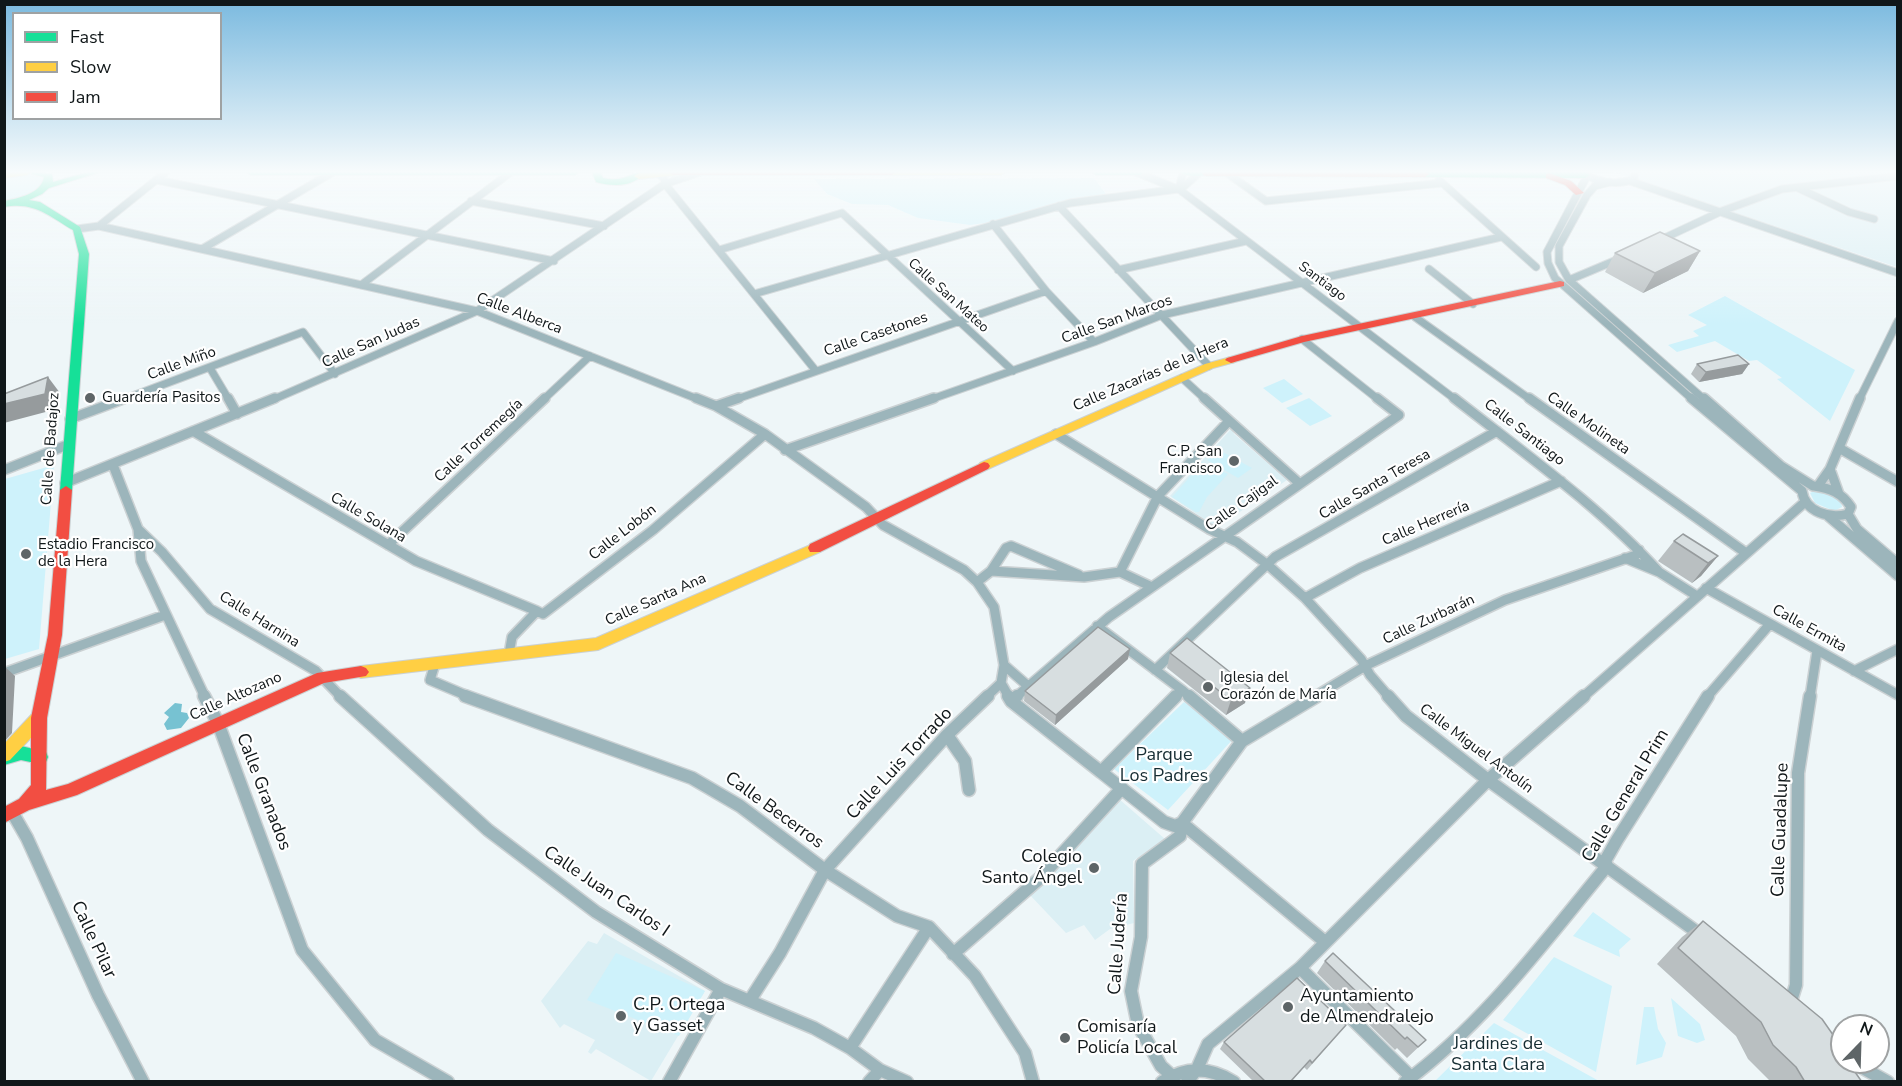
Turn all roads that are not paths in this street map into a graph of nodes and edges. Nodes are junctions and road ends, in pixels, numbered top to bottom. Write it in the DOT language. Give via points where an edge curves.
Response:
graph roads {
  1 [pos="70,223"];
  2 [pos="103,223"];
  3 [pos="247,223"];
  4 [pos="365,223"];
  5 [pos="443,223"];
  6 [pos="586,223"];
  7 [pos="608,223"];
  8 [pos="697,223"];
  9 [pos="810,223"];
  10 [pos="852,223"];
  11 [pos="998,223"];
  12 [pos="1074,223"];
  13 [pos="1221,223"];
  14 [pos="1485,223"];
  15 [pos="1563,223"];
  16 [pos="1572,223"];
  17 [pos="1697,223"];
  18 [pos="1755,223"];
  19 [pos="993,224"];
  20 [pos="99,226"];
  21 [pos="604,226"];
  22 [pos="77,229"];
  23 [pos="427,235"];
  24 [pos="1501,237"];
  25 [pos="1246,242"];
  26 [pos="1652,244"];
  27 [pos="202,249"];
  28 [pos="719,250"];
  29 [pos="1631,254"];
  30 [pos="886,256"];
  31 [pos="554,261"];
  32 [pos="1536,267"];
  33 [pos="1429,268"];
  34 [pos="1118,270"];
  35 [pos="1898,273"];
  36 [pos="1564,282"];
  37 [pos="1303,283"];
  38 [pos="361,285"];
  39 [pos="1046,291"];
  40 [pos="754,294"];
  41 [pos="1473,304"];
  42 [pos="477,311"];
  43 [pos="1162,315"];
  44 [pos="1415,317"];
  45 [pos="958,321"];
  46 [pos="1898,321"];
  47 [pos="1363,328"];
  48 [pos="1302,339"];
  49 [pos="1888,341"];
  50 [pos="1094,342"];
  51 [pos="1898,344"];
  52 [pos="590,356"];
  53 [pos="1209,366"];
  54 [pos="210,368"];
  55 [pos="816,371"];
  56 [pos="1013,371"];
  57 [pos="334,374"];
  58 [pos="1182,378"];
  59 [pos="716,406"];
  60 [pos="237,414"];
  61 [pos="70,419"];
  62 [pos="1229,421"];
  63 [pos="193,431"];
  64 [pos="1497,431"];
  65 [pos="765,434"];
  66 [pos="1056,434"];
  67 [pos="67,445"];
  68 [pos="1839,448"];
  69 [pos="785,450"];
  70 [pos="113,465"];
  71 [pos="1830,469"];
  72 [pos="4,470"];
  73 [pos="1561,481"];
  74 [pos="1898,482"];
  75 [pos="65,483"];
  76 [pos="1299,483"];
  77 [pos="1816,486"];
  78 [pos="1839,494"];
  79 [pos="1158,496"];
  80 [pos="1803,496"];
  81 [pos="1848,514"];
  82 [pos="1826,515"];
  83 [pos="876,519"];
  84 [pos="138,529"];
  85 [pos="1224,536"];
  86 [pos="387,545"];
  87 [pos="1640,550"];
  88 [pos="1746,553"];
  89 [pos="1625,558"];
  90 [pos="1898,564"];
  91 [pos="1268,565"];
  92 [pos="991,571"];
  93 [pos="1120,572"];
  94 [pos="1659,572"];
  95 [pos="1898,576"];
  96 [pos="1084,577"];
  97 [pos="977,582"];
  98 [pos="1152,587"];
  99 [pos="1701,592"];
  100 [pos="1305,598"];
  101 [pos="537,611"];
  102 [pos="165,615"];
  103 [pos="1769,625"];
  104 [pos="1097,626"];
  105 [pos="1898,649"];
  106 [pos="1816,651"];
  107 [pos="509,654"];
  108 [pos="51,657"];
  109 [pos="435,664"];
  110 [pos="1005,665"];
  111 [pos="1367,665"];
  112 [pos="1155,670"];
  113 [pos="1854,671"];
  114 [pos="4,673"];
  115 [pos="322,677"];
  116 [pos="1001,683"];
  117 [pos="1028,686"];
  118 [pos="1182,690"];
  119 [pos="1898,695"];
  120 [pos="1011,701"];
  121 [pos="39,718"];
  122 [pos="218,723"];
  123 [pos="947,735"];
  124 [pos="1242,741"];
  125 [pos="4,757"];
  126 [pos="40,758"];
  127 [pos="1101,772"];
  128 [pos="1488,780"];
  129 [pos="39,787"];
  130 [pos="1122,789"];
  131 [pos="969,790"];
  132 [pos="60,793"];
  133 [pos="25,804"];
  134 [pos="8,814"];
  135 [pos="1182,824"];
  136 [pos="1607,866"];
  137 [pos="825,870"];
  138 [pos="928,927"];
  139 [pos="1324,941"];
  140 [pos="1708,941"];
  141 [pos="952,954"];
  142 [pos="1300,968"];
  143 [pos="722,989"];
  144 [pos="750,1000"];
  145 [pos="1788,1010"];
  146 [pos="850,1048"];
  147 [pos="1197,1069"];
  148 [pos="880,1070"];
  149 [pos="1874,1074"];
  150 [pos="1166,1078"];
  151 [pos="1407,1079"];
  152 [pos="143,1082"];
  153 [pos="448,1082"];
  154 [pos="669,1082"];
  155 [pos="869,1082"];
  156 [pos="907,1082"];
  157 [pos="1033,1082"];
  158 [pos="1187,1082"];
  159 [pos="1234,1082"];
  160 [pos="1888,1082"];
  1 -- 22 [label="street"];
  2 -- 20 [label="street"];
  3 -- 27 [label="street"];
  4 -- 23 [label="street"];
  5 -- 23 [label="street"];
  6 -- 21 [label="street"];
  7 -- 21 [label="street, Calle San Judas"];
  8 -- 28 [label="street"];
  9 -- 28 [label="street, Calle San Mateo"];
  10 -- 30 [label="street, Calle San Mateo"];
  11 -- 19 [label="street"];
  12 -- 34 [label="street"];
  13 -- 25 [label="street, Santiago"];
  14 -- 24 [label="street"];
  15 -- 36 [label="street" via="1547,252 1548,263"];
  16 -- 36 [label="street" via="1559,246"];
  17 -- 26 [label="street"];
  18 -- 35 [label="street"];
  19 -- 30 [label="street"];
  19 -- 39 [label="street"];
  20 -- 22 [label="street, Calle Alberca"];
  20 -- 27 [label="street, Calle Alberca"];
  21 -- 31 [label="street, Calle San Judas"];
  22 -- 61 [label="street, Calle de Badajoz" via="84,254"];
  23 -- 31 [label="street"];
  23 -- 38 [label="street"];
  24 -- 32 [label="street"];
  24 -- 37 [label="street, Calle San Marcos"];
  25 -- 34 [label="street"];
  25 -- 37 [label="street, Santiago"];
  27 -- 38 [label="street, Calle Alberca"];
  28 -- 40 [label="street"];
  29 -- 36 [label="street"];
  30 -- 40 [label="street"];
  30 -- 45 [label="street, Calle San Mateo"];
  31 -- 42 [label="street, Calle San Judas"];
  33 -- 41 [label="street"];
  34 -- 43 [label="street"];
  36 -- 41 [label="street, Calle Zacarías de la Hera"];
  36 -- 77 [label="street" via="1781,466"];
  36 -- 80 [label="street"];
  37 -- 43 [label="street, Calle San Marcos"];
  37 -- 47 [label="street, Santiago"];
  38 -- 42 [label="street, Calle Alberca"];
  39 -- 45 [label="street, Calle Casetones"];
  39 -- 50 [label="street"];
  40 -- 55 [label="street"];
  41 -- 44 [label="street, Calle Zacarías de la Hera"];
  42 -- 52 [label="street, Calle Alberca"];
  42 -- 57 [label="street, Calle San Judas"];
  43 -- 50 [label="street, Calle San Marcos"];
  43 -- 53 [label="street"];
  44 -- 47 [label="street, Calle Zacarías de la Hera"];
  44 -- 88 [label="street, Calle Molineta"];
  45 -- 55 [label="street, Calle Casetones"];
  45 -- 56 [label="street, Calle San Mateo"];
  46 -- 49 [label="street"];
  47 -- 48 [label="street, Calle Zacarías de la Hera"];
  47 -- 64 [label="street, Calle Santiago"];
  48 -- 53 [label="street, Calle Zacarías de la Hera"];
  48 -- 76 [label="street, Calle Cajigal" via="1399,415"];
  49 -- 51 [label="street"];
  49 -- 68 [label="street"];
  50 -- 56 [label="street, Calle San Marcos"];
  52 -- 59 [label="street, Calle Alberca"];
  52 -- 86 [label="street, Calle Torremegía"];
  53 -- 58 [label="street, Calle Zacarías de la Hera"];
  54 -- 57 [label="street, Calle Miño" via="303,332"];
  54 -- 60 [label="street"];
  54 -- 61 [label="street, Calle Miño"];
  55 -- 59 [label="street, Calle Casetones"];
  56 -- 69 [label="street, Calle San Marcos"];
  57 -- 60 [label="street, Calle San Judas"];
  58 -- 62 [label="street"];
  58 -- 66 [label="street, Calle Zacarías de la Hera"];
  59 -- 65 [label="street, Calle Alberca"];
  60 -- 63 [label="street, Calle San Judas"];
  61 -- 67 [label="street, Calle de Badajoz"];
  62 -- 76 [label="street"];
  62 -- 79 [label="street"];
  63 -- 70 [label="street, Calle San Judas"];
  63 -- 86 [label="street, Calle Solana"];
  64 -- 73 [label="street, Calle Santiago"];
  64 -- 91 [label="street, Calle Santa Teresa" via="1275,557"];
  65 -- 69 [label="street, Calle Alberca"];
  65 -- 101 [label="street, Calle Lobón" via="653,530 543,614"];
  66 -- 79 [label="street, Calle Miguel Antolín"];
  66 -- 83 [label="street, Calle Zacarías de la Hera"];
  67 -- 72 [label="street"];
  67 -- 75 [label="street, Calle de Badajoz"];
  68 -- 71 [label="street"];
  68 -- 74 [label="street"];
  69 -- 83 [label="street, Calle Alberca" via="866,507"];
  70 -- 75 [label="street, Calle San Judas"];
  70 -- 84 [label="street, Calle Granados"];
  71 -- 77 [label="street"];
  71 -- 78 [label="street"];
  73 -- 87 [label="street, Calle Santiago"];
  73 -- 100 [label="street, Calle Herrería" via="1360,568"];
  75 -- 108 [label="street, Calle de Badajoz"];
  76 -- 85 [label="street, Calle Cajigal"];
  77 -- 78 [label="street"];
  77 -- 80 [label="street"];
  78 -- 81 [label="street" via="1851,507"];
  79 -- 85 [label="street, Calle Miguel Antolín"];
  79 -- 93 [label="street"];
  80 -- 82 [label="street"];
  80 -- 88 [label="street"];
  81 -- 82 [label="street"];
  81 -- 90 [label="street" via="1857,529"];
  82 -- 95 [label="street"];
  83 -- 97 [label="street, Calle Alberca" via="964,570"];
  83 -- 107 [label="street, Calle Santa Ana" via="598,644"];
  84 -- 102 [label="street, Calle Granados" via="141,561"];
  84 -- 115 [label="street, Calle Harnina" via="210,609"];
  85 -- 91 [label="street, Calle Miguel Antolín"];
  85 -- 98 [label="street, Calle Cajigal"];
  86 -- 101 [label="street, Calle Solana"];
  87 -- 89 [label="street, Calle Zurbarán"];
  87 -- 94 [label="street, Calle Santiago"];
  88 -- 99 [label="street"];
  89 -- 94 [label="street, Calle Santiago"];
  89 -- 111 [label="street, Calle Zurbarán" via="1505,600"];
  91 -- 100 [label="street, Calle Miguel Antolín"];
  91 -- 112 [label="street, Calle Santa Teresa"];
  92 -- 96 [label="street"];
  92 -- 96 [label="street" via="1006,548 1016,546"];
  92 -- 97 [label="street"];
  93 -- 96 [label="street"];
  93 -- 98 [label="street"];
  94 -- 99 [label="street, Calle Santiago"];
  97 -- 110 [label="street, Calle Alberca" via="994,607"];
  98 -- 104 [label="street, Calle Cajigal"];
  99 -- 103 [label="street, Calle Ermita"];
  99 -- 128 [label="street"];
  100 -- 111 [label="street, Calle Miguel Antolín"];
  101 -- 107 [label="street, Calle Lobón" via="512,637"];
  102 -- 108 [label="street"];
  102 -- 122 [label="street, Calle Granados"];
  103 -- 106 [label="street, Calle Ermita"];
  103 -- 136 [label="street, Calle General Prim" via="1712,690 1617,840 1605,861"];
  104 -- 112 [label="street"];
  104 -- 117 [label="street, Calle Cajigal"];
  105 -- 113 [label="street"];
  106 -- 113 [label="street, Calle Ermita"];
  106 -- 145 [label="street, Calle Guadalupe" via="1798,773 1796,985"];
  107 -- 109 [label="street, Calle Santa Ana"];
  108 -- 114 [label="street"];
  108 -- 121 [label="street, Calle de Badajoz"];
  109 -- 115 [label="street, Calle Altozano"];
  109 -- 137 [label="street, Calle Becerros" via="430,680 439,686 717,790"];
  110 -- 116 [label="street"];
  110 -- 117 [label="street"];
  111 -- 124 [label="street, Calle Zurbarán"];
  111 -- 128 [label="street, Calle Miguel Antolín" via="1370,675 1406,716"];
  112 -- 118 [label="street"];
  113 -- 119 [label="street, Calle Ermita"];
  115 -- 122 [label="street, Calle Altozano"];
  115 -- 143 [label="street, Calle Juan Carlos I" via="488,830 597,912"];
  116 -- 120 [label="street"];
  116 -- 123 [label="street, Calle Luis Torrado"];
  117 -- 120 [label="street, Calle Cajigal"];
  118 -- 124 [label="street"];
  118 -- 127 [label="street"];
  120 -- 127 [label="street"];
  121 -- 125 [label="street"];
  121 -- 126 [label="street, Calle de Badajoz"];
  122 -- 132 [label="street, Calle Altozano"];
  122 -- 153 [label="street, Calle Granados" via="302,950 375,1040"];
  123 -- 131 [label="street" via="965,761"];
  123 -- 137 [label="street, Calle Luis Torrado"];
  124 -- 135 [label="street"];
  125 -- 126 [label="street" via="21,753"];
  126 -- 129 [label="street, Calle de Badajoz"];
  127 -- 130 [label="street"];
  128 -- 136 [label="street, Calle Miguel Antolín"];
  128 -- 139 [label="street"];
  129 -- 132 [label="street"];
  129 -- 133 [label="street"];
  130 -- 135 [label="street" via="1164,822"];
  130 -- 141 [label="street" via="1039,879"];
  132 -- 133 [label="street, Calle Altozano"];
  133 -- 134 [label="street"];
  134 -- 152 [label="street, Calle Pilar" via="27,838 98,995"];
  135 -- 139 [label="street"];
  135 -- 150 [label="street, Calle Judería" via="1180,836 1142,864 1141,937 1131,991 1138,1025"];
  136 -- 140 [label="street, Calle Miguel Antolín"];
  136 -- 151 [label="street, Calle General Prim" via="1484,1014 1431,1063"];
  137 -- 138 [label="street, Calle Becerros" via="897,916"];
  137 -- 144 [label="street, Calle Luis Torrado"];
  138 -- 141 [label="street, Calle Becerros"];
  138 -- 146 [label="street"];
  139 -- 142 [label="street"];
  141 -- 157 [label="street, Calle Becerros" via="975,976 1025,1053"];
  142 -- 147 [label="street" via="1208,1044"];
  142 -- 151 [label="street"];
  143 -- 144 [label="street, Calle Juan Carlos I"];
  143 -- 154 [label="street"];
  144 -- 146 [label="street, Calle Juan Carlos I"];
  146 -- 148 [label="street, Calle Juan Carlos I"];
  147 -- 150 [label="street"];
  147 -- 158 [label="street"];
  147 -- 159 [label="street" via="1220,1072"];
  148 -- 155 [label="street"];
  148 -- 156 [label="street, Calle Juan Carlos I"];
  149 -- 160 [label="street"];
}
